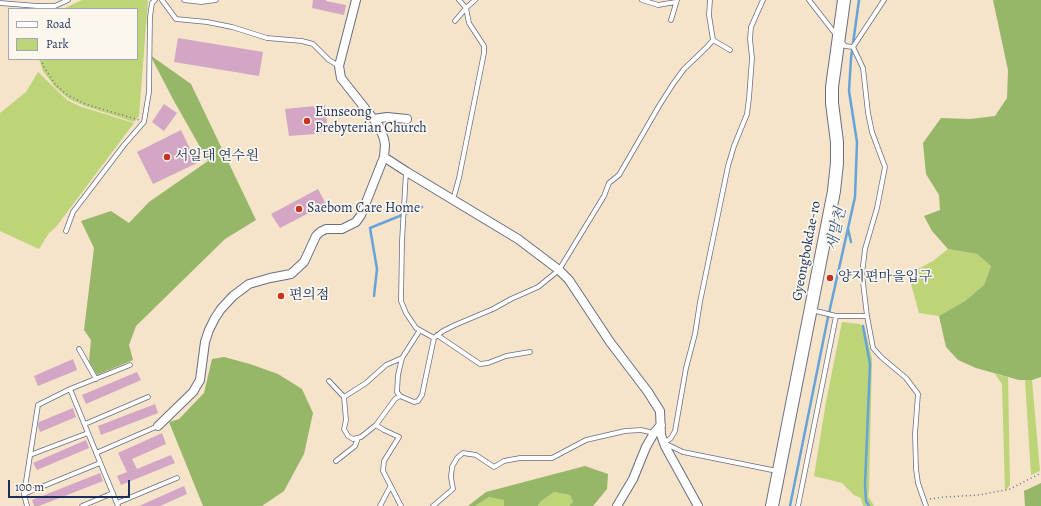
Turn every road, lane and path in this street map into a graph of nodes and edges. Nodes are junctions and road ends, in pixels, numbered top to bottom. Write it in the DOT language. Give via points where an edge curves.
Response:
graph roads {
  1 [pos="68,0"];
  2 [pos="155,0"];
  3 [pos="162,0"];
  4 [pos="184,0"];
  5 [pos="216,0"];
  6 [pos="356,0"];
  7 [pos="459,0"];
  8 [pos="475,0"];
  9 [pos="642,0"];
  10 [pos="710,0"];
  11 [pos="763,0"];
  12 [pos="809,0"];
  13 [pos="844,0"];
  14 [pos="884,0"];
  15 [pos="677,1"];
  16 [pos="0,3"];
  17 [pos="466,8"];
  18 [pos="671,20"];
  19 [pos="455,21"];
  20 [pos="713,40"];
  21 [pos="842,42"];
  22 [pos="853,47"];
  23 [pos="730,50"];
  24 [pos="41,60"];
  25 [pos="339,66"];
  26 [pos="374,118"];
  27 [pos="407,119"];
  28 [pos="144,122"];
  29 [pos="384,157"];
  30 [pos="406,172"];
  31 [pos="453,200"];
  32 [pos="66,231"];
  33 [pos="559,270"];
  34 [pos="811,310"];
  35 [pos="836,316"];
  36 [pos="867,316"];
  37 [pos="420,330"];
  38 [pos="436,337"];
  39 [pos="79,349"];
  40 [pos="530,352"];
  41 [pos="402,358"];
  42 [pos="130,365"];
  43 [pos="96,379"];
  44 [pos="329,381"];
  45 [pos="70,389"];
  46 [pos="400,396"];
  47 [pos="148,397"];
  48 [pos="344,397"];
  49 [pos="85,424"];
  50 [pos="376,425"];
  51 [pos="661,425"];
  52 [pos="158,426"];
  53 [pos="88,433"];
  54 [pos="654,433"];
  55 [pos="358,438"];
  56 [pos="664,443"];
  57 [pos="96,453"];
  58 [pos="30,455"];
  59 [pos="336,461"];
  60 [pos="100,463"];
  61 [pos="779,471"];
  62 [pos="1041,473"];
  63 [pos="177,478"];
  64 [pos="390,487"];
  65 [pos="113,493"];
  66 [pos="24,494"];
  67 [pos="923,500"];
  68 [pos="117,504"];
  69 [pos="27,506"];
  70 [pos="82,506"];
  71 [pos="380,506"];
  72 [pos="401,506"];
  73 [pos="433,506"];
  74 [pos="617,506"];
  75 [pos="698,506"];
  76 [pos="772,506"];
  77 [pos="798,506"];
  78 [pos="926,506"];
  1 -- 16 [label="lane" via="55,6"];
  2 -- 28 [label="lane" via="152,3 150,17 148,92"];
  3 -- 25 [label="lane" via="176,19 207,22 267,38 313,44"];
  4 -- 5 [label="lane"];
  6 -- 25 [label="street"];
  7 -- 17 [label="lane"];
  8 -- 17 [label="lane"];
  9 -- 15 [label="lane" via="658,5"];
  10 -- 20 [label="lane" via="709,14"];
  11 -- 56 [label="lane" via="751,27 752,58 747,114 728,166 686,368 676,431"];
  12 -- 21 [label="lane"];
  13 -- 21 [label="street, Gyeongbokdae-ro"];
  14 -- 22 [label="lane"];
  15 -- 18 [label="lane"];
  17 -- 19 [label="lane"];
  17 -- 31 [label="lane" via="470,22 484,46 484,52"];
  20 -- 23 [label="lane"];
  20 -- 33 [label="lane" via="673,84 619,175 609,184"];
  21 -- 22 [label="lane"];
  21 -- 34 [label="street, Gyeongbokdae-ro" via="832,87 837,142 834,190"];
  22 -- 36 [label="lane" via="862,68 872,132 885,167 865,249 862,274"];
  24 -- 28 [label="path" via="55,84 66,94 85,104"];
  25 -- 26 [label="street" via="344,83"];
  26 -- 27 [label="street"];
  26 -- 29 [label="street" via="384,139"];
  28 -- 32 [label="lane" via="73,212"];
  29 -- 30 [label="street"];
  29 -- 52 [label="street" via="356,222 342,228 320,232 304,262 291,274 249,284 221,309 205,342 200,380 193,392"];
  30 -- 31 [label="street"];
  30 -- 37 [label="lane" via="401,301 406,313"];
  31 -- 33 [label="street" via="518,239"];
  33 -- 38 [label="lane" via="538,287 455,325"];
  33 -- 51 [label="street" via="569,280 610,342 648,392 660,411"];
  34 -- 35 [label="lane"];
  34 -- 61 [label="street, Gyeongbokdae-ro"];
  35 -- 36 [label="lane"];
  35 -- 77 [label="lane"];
  36 -- 67 [label="lane" via="873,348 906,378 918,394 916,469"];
  37 -- 38 [label="lane"];
  37 -- 41 [label="lane"];
  38 -- 40 [label="lane" via="480,364"];
  38 -- 46 [label="lane" via="422,395 414,402"];
  39 -- 43 [label="lane"];
  41 -- 46 [label="lane" via="397,392"];
  41 -- 48 [label="lane" via="386,365 366,383"];
  42 -- 43 [label="lane"];
  43 -- 45 [label="lane"];
  44 -- 48 [label="lane"];
  45 -- 49 [label="lane"];
  45 -- 58 [label="lane" via="38,406"];
  46 -- 50 [label="lane"];
  47 -- 49 [label="lane"];
  48 -- 55 [label="lane" via="344,429 348,436"];
  49 -- 53 [label="lane"];
  50 -- 55 [label="lane"];
  50 -- 64 [label="lane" via="399,437 384,461 383,471"];
  51 -- 54 [label="street"];
  51 -- 56 [label="street"];
  52 -- 57 [label="lane"];
  53 -- 57 [label="lane"];
  53 -- 58 [label="lane"];
  54 -- 73 [label="lane" via="641,430 625,431 586,440 552,458 520,458 504,461 494,467 476,456 462,453 452,467 453,489"];
  54 -- 74 [label="street" via="633,479"];
  55 -- 59 [label="lane" via="355,446"];
  56 -- 61 [label="lane" via="683,452"];
  56 -- 75 [label="street"];
  57 -- 60 [label="lane"];
  58 -- 66 [label="lane"];
  60 -- 65 [label="lane"];
  60 -- 66 [label="lane"];
  61 -- 76 [label="street, Gyeongbokdae-ro"];
  62 -- 67 [label="path" via="1010,489 979,495"];
  63 -- 68 [label="lane"];
  64 -- 71 [label="lane"];
  64 -- 72 [label="lane"];
  65 -- 68 [label="lane"];
  65 -- 70 [label="lane"];
  66 -- 69 [label="lane"];
  67 -- 78 [label="lane"];
}
